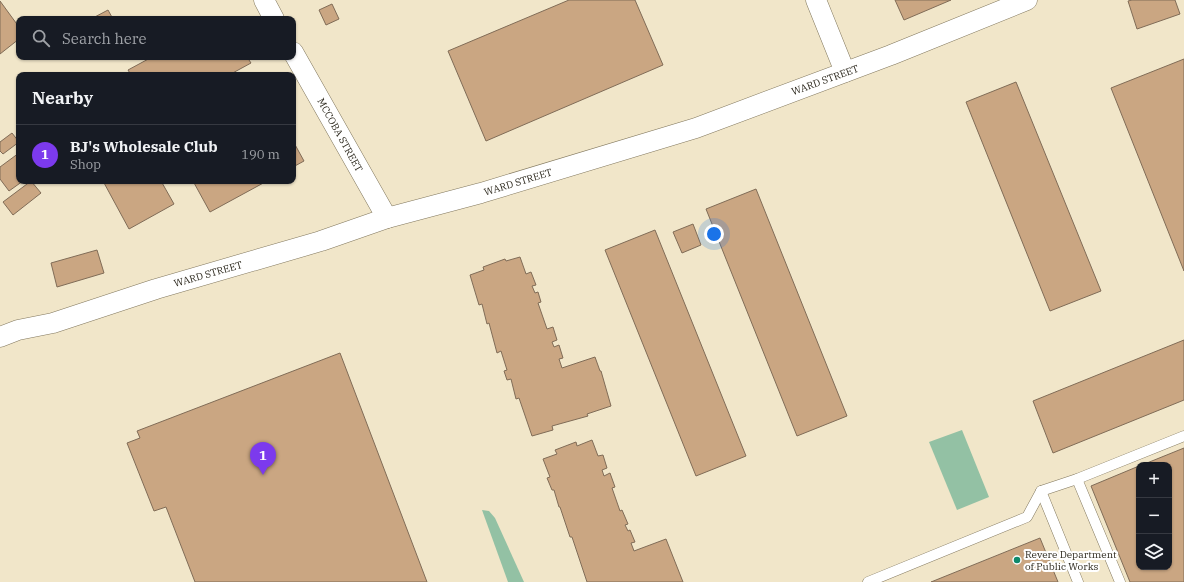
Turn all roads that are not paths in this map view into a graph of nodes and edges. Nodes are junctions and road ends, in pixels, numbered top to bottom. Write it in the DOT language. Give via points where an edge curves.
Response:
graph roads {
  1 [pos="264,0"];
  2 [pos="816,0"];
  3 [pos="1016,2"];
  4 [pos="272,16"];
  5 [pos="296,57"];
  6 [pos="845,72"];
  7 [pos="387,218"];
  8 [pos="0,337"];
  9 [pos="1184,436"];
  10 [pos="1077,479"];
  11 [pos="1041,492"];
  12 [pos="868,582"];
  13 [pos="1078,582"];
  14 [pos="1120,582"];
  1 -- 4 [label="street"];
  2 -- 6 [label="street"];
  3 -- 6 [label="street, WARD STREET"];
  5 -- 7 [label="street, MCCOBA STREET"];
  6 -- 7 [label="street, WARD STREET" via="696,128 495,189"];
  7 -- 8 [label="street, WARD STREET" via="321,241"];
  9 -- 10 [label="lane"];
  10 -- 11 [label="lane"];
  10 -- 14 [label="lane"];
  11 -- 12 [label="lane" via="1027,517"];
  11 -- 13 [label="lane"];
}
